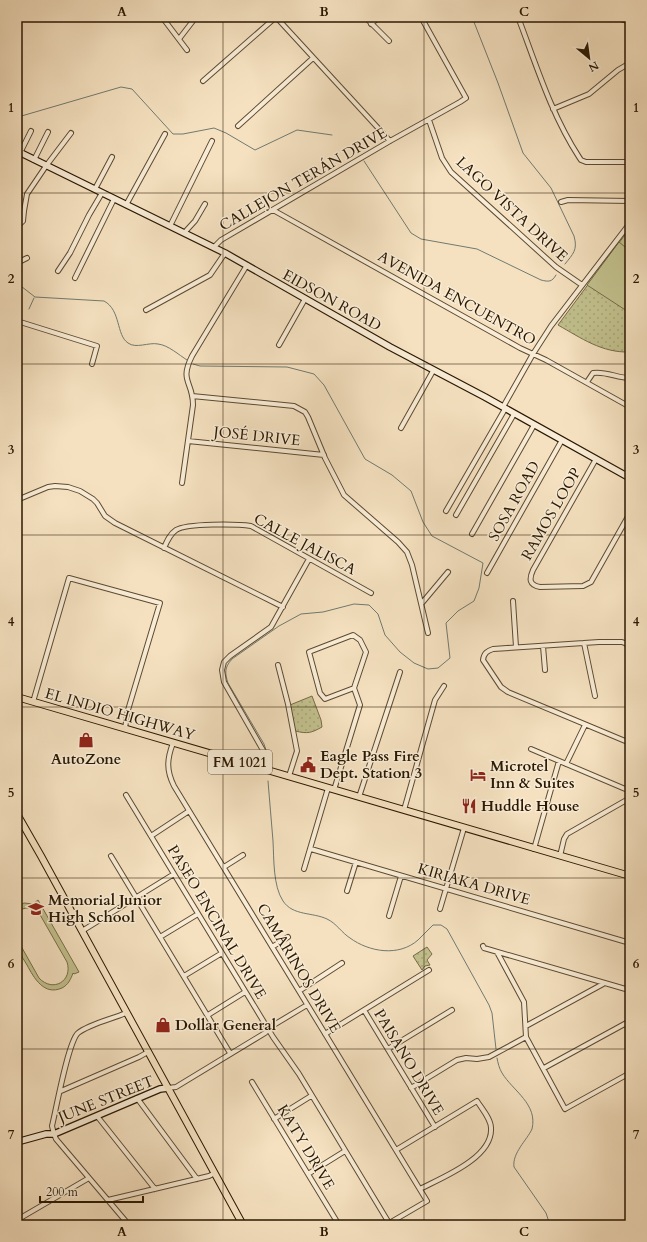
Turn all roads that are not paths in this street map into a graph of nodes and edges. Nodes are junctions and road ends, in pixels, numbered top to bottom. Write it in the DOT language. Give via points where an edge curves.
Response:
graph roads {
  1 [pos="162,17"];
  2 [pos="196,17"];
  3 [pos="276,17"];
  4 [pos="365,17"];
  5 [pos="379,17"];
  6 [pos="421,17"];
  7 [pos="518,17"];
  8 [pos="614,17"];
  9 [pos="630,22"];
  10 [pos="371,24"];
  11 [pos="179,39"];
  12 [pos="389,41"];
  13 [pos="187,50"];
  14 [pos="313,58"];
  15 [pos="630,63"];
  16 [pos="204,81"];
  17 [pos="553,109"];
  18 [pos="428,120"];
  19 [pos="238,126"];
  20 [pos="30,131"];
  21 [pos="48,132"];
  22 [pos="71,133"];
  23 [pos="165,134"];
  24 [pos="212,141"];
  25 [pos="390,141"];
  26 [pos="19,152"];
  27 [pos="112,157"];
  28 [pos="34,160"];
  29 [pos="630,162"];
  30 [pos="46,166"];
  31 [pos="95,189"];
  32 [pos="102,193"];
  33 [pos="114,199"];
  34 [pos="630,201"];
  35 [pos="561,202"];
  36 [pos="126,204"];
  37 [pos="205,204"];
  38 [pos="273,210"];
  39 [pos="630,223"];
  40 [pos="170,226"];
  41 [pos="17,227"];
  42 [pos="184,233"];
  43 [pos="214,247"];
  44 [pos="225,253"];
  45 [pos="27,258"];
  46 [pos="17,263"];
  47 [pos="247,265"];
  48 [pos="58,271"];
  49 [pos="75,278"];
  50 [pos="582,285"];
  51 [pos="305,299"];
  52 [pos="146,310"];
  53 [pos="17,321"];
  54 [pos="279,345"];
  55 [pos="533,354"];
  56 [pos="92,364"];
  57 [pos="434,371"];
  58 [pos="630,378"];
  59 [pos="587,382"];
  60 [pos="192,396"];
  61 [pos="630,407"];
  62 [pos="504,408"];
  63 [pos="514,414"];
  64 [pos="534,425"];
  65 [pos="401,428"];
  66 [pos="562,440"];
  67 [pos="188,441"];
  68 [pos="324,455"];
  69 [pos="596,459"];
  70 [pos="630,478"];
  71 [pos="182,483"];
  72 [pos="17,500"];
  73 [pos="446,512"];
  74 [pos="630,513"];
  75 [pos="456,515"];
  76 [pos="472,534"];
  77 [pos="164,548"];
  78 [pos="309,559"];
  79 [pos="448,572"];
  80 [pos="487,573"];
  81 [pos="371,593"];
  82 [pos="513,601"];
  83 [pos="422,603"];
  84 [pos="282,607"];
  85 [pos="428,633"];
  86 [pos="584,643"];
  87 [pos="543,646"];
  88 [pos="516,647"];
  89 [pos="630,653"];
  90 [pos="278,665"];
  91 [pos="545,670"];
  92 [pos="400,672"];
  93 [pos="444,686"];
  94 [pos="354,688"];
  95 [pos="594,696"];
  96 [pos="17,697"];
  97 [pos="33,702"];
  98 [pos="585,725"];
  99 [pos="124,728"];
  100 [pos="173,743"];
  101 [pos="630,743"];
  102 [pos="531,749"];
  103 [pos="559,761"];
  104 [pos="566,764"];
  105 [pos="265,769"];
  106 [pos="289,776"];
  107 [pos="331,789"];
  108 [pos="630,791"];
  109 [pos="126,795"];
  110 [pos="359,797"];
  111 [pos="630,798"];
  112 [pos="404,810"];
  113 [pos="189,811"];
  114 [pos="17,814"];
  115 [pos="464,828"];
  116 [pos="151,836"];
  117 [pos="534,848"];
  118 [pos="311,849"];
  119 [pos="243,855"];
  120 [pos="111,856"];
  121 [pos="560,856"];
  122 [pos="356,862"];
  123 [pos="224,867"];
  124 [pos="304,868"];
  125 [pos="174,874"];
  126 [pos="401,876"];
  127 [pos="630,876"];
  128 [pos="446,889"];
  129 [pos="347,891"];
  130 [pos="136,898"];
  131 [pos="440,909"];
  132 [pos="198,914"];
  133 [pos="389,916"];
  134 [pos="82,931"];
  135 [pos="160,937"];
  136 [pos="288,937"];
  137 [pos="630,943"];
  138 [pos="272,946"];
  139 [pos="483,946"];
  140 [pos="222,952"];
  141 [pos="497,952"];
  142 [pos="342,963"];
  143 [pos="429,970"];
  144 [pos="184,976"];
  145 [pos="604,984"];
  146 [pos="630,990"];
  147 [pos="299,991"];
  148 [pos="245,992"];
  149 [pos="307,1005"];
  150 [pos="364,1010"];
  151 [pos="452,1010"];
  152 [pos="126,1012"];
  153 [pos="208,1015"];
  154 [pos="630,1021"];
  155 [pos="526,1026"];
  156 [pos="268,1029"];
  157 [pos="324,1034"];
  158 [pos="526,1037"];
  159 [pos="388,1049"];
  160 [pos="148,1052"];
  161 [pos="230,1053"];
  162 [pos="544,1068"];
  163 [pos="630,1073"];
  164 [pos="252,1082"];
  165 [pos="168,1088"];
  166 [pos="411,1088"];
  167 [pos="61,1091"];
  168 [pos="311,1096"];
  169 [pos="138,1098"];
  170 [pos="97,1116"];
  171 [pos="274,1119"];
  172 [pos="435,1127"];
  173 [pos="54,1134"];
  174 [pos="17,1142"];
  175 [pos="396,1150"];
  176 [pos="345,1151"];
  177 [pos="215,1173"];
  178 [pos="308,1174"];
  179 [pos="89,1178"];
  180 [pos="197,1179"];
  181 [pos="155,1189"];
  182 [pos="420,1189"];
  183 [pos="108,1200"];
  184 [pos="17,1220"];
  185 [pos="125,1220"];
  186 [pos="630,1222"];
  187 [pos="388,1224"];
  188 [pos="118,1225"];
  189 [pos="129,1225"];
  190 [pos="243,1225"];
  191 [pos="339,1225"];
  192 [pos="625,1225"];
  1 -- 11 [label="street"];
  2 -- 11 [label="street"];
  3 -- 14 [label="street"];
  3 -- 16 [label="street"];
  4 -- 10 [label="street"];
  5 -- 10 [label="street"];
  6 -- 18 [label="street, CALLEJON TERÁN DRIVE" via="466,98"];
  7 -- 17 [label="street"];
  8 -- 9 [label="street"];
  10 -- 12 [label="street"];
  11 -- 13 [label="street"];
  14 -- 19 [label="street"];
  14 -- 25 [label="street"];
  15 -- 17 [label="street" via="589,94"];
  17 -- 29 [label="street" via="581,160"];
  18 -- 25 [label="street, CALLEJON TERÁN DRIVE"];
  18 -- 50 [label="street, LAGO VISTA DRIVE" via="442,158 451,172 556,267"];
  20 -- 26 [label="street"];
  21 -- 28 [label="street"];
  22 -- 30 [label="street"];
  23 -- 36 [label="street"];
  24 -- 40 [label="street"];
  25 -- 38 [label="street, CALLEJON TERÁN DRIVE"];
  26 -- 28 [label="street, EIDSON ROAD"];
  27 -- 31 [label="street"];
  28 -- 30 [label="street, EIDSON ROAD"];
  30 -- 31 [label="street, EIDSON ROAD"];
  30 -- 41 [label="street" via="27,194 23,221"];
  31 -- 32 [label="street, EIDSON ROAD"];
  32 -- 33 [label="street, EIDSON ROAD"];
  32 -- 48 [label="street"];
  33 -- 36 [label="street, EIDSON ROAD"];
  33 -- 49 [label="street"];
  34 -- 35 [label="street"];
  36 -- 40 [label="street, EIDSON ROAD"];
  37 -- 42 [label="street"];
  38 -- 43 [label="street, CALLEJON TERÁN DRIVE" via="221,240"];
  38 -- 55 [label="street, AVENIDA ENCUENTRO"];
  39 -- 50 [label="street"];
  40 -- 42 [label="street, EIDSON ROAD"];
  42 -- 43 [label="street, EIDSON ROAD"];
  43 -- 44 [label="street, EIDSON ROAD"];
  44 -- 47 [label="street, EIDSON ROAD"];
  44 -- 52 [label="street" via="210,275"];
  45 -- 46 [label="street"];
  47 -- 51 [label="street, EIDSON ROAD"];
  47 -- 60 [label="street" via="188,365 186,375"];
  50 -- 55 [label="street"];
  51 -- 54 [label="street"];
  51 -- 57 [label="street, EIDSON ROAD"];
  53 -- 56 [label="street" via="97,346"];
  55 -- 59 [label="street, AVENIDA ENCUENTRO"];
  55 -- 62 [label="street"];
  57 -- 62 [label="street, EIDSON ROAD"];
  57 -- 65 [label="street"];
  58 -- 59 [label="street" via="598,372 593,373"];
  59 -- 61 [label="street, AVENIDA ENCUENTRO"];
  60 -- 67 [label="street"];
  60 -- 68 [label="street" via="300,408 308,417"];
  62 -- 63 [label="street, EIDSON ROAD"];
  62 -- 73 [label="street"];
  63 -- 64 [label="street, EIDSON ROAD"];
  63 -- 75 [label="street"];
  64 -- 66 [label="street, EIDSON ROAD"];
  64 -- 76 [label="street"];
  66 -- 69 [label="street, EIDSON ROAD"];
  66 -- 80 [label="street, SOSA ROAD"];
  67 -- 68 [label="street, JOSÉ DRIVE"];
  67 -- 71 [label="street"];
  68 -- 83 [label="street" via="344,495 407,552"];
  69 -- 70 [label="street, EIDSON ROAD"];
  69 -- 74 [label="street, RAMOS LOOP" via="533,570 530,576 531,583 540,587 583,586 591,582"];
  72 -- 77 [label="street" via="48,487 74,489 93,499 108,519"];
  77 -- 78 [label="street, CALLE JALISCA" via="173,533 183,527 245,525"];
  77 -- 84 [label="street"];
  78 -- 81 [label="street, CALLE JALISCA"];
  78 -- 84 [label="street"];
  79 -- 83 [label="street"];
  82 -- 88 [label="street"];
  83 -- 85 [label="street"];
  84 -- 105 [label="street" via="271,627 230,656 224,662 222,670 224,682 264,752 267,763"];
  86 -- 87 [label="street"];
  86 -- 89 [label="street" via="622,642 627,644"];
  86 -- 95 [label="street"];
  87 -- 88 [label="street"];
  87 -- 91 [label="street"];
  88 -- 98 [label="street" via="493,649 484,655 483,660 501,687"];
  90 -- 106 [label="street" via="297,751"];
  92 -- 110 [label="street"];
  93 -- 112 [label="street" via="435,700"];
  94 -- 94 [label="street" via="366,652 360,640 354,635 309,652 320,692 325,698"];
  94 -- 107 [label="street" via="360,705"];
  96 -- 97 [label="main road, EL INDIO HIGHWAY / FM 1021"];
  97 -- 99 [label="main road, EL INDIO HIGHWAY / FM 1021"];
  97 -- 99 [label="street" via="68,578 160,603"];
  98 -- 101 [label="street"];
  98 -- 104 [label="street"];
  99 -- 100 [label="main road, EL INDIO HIGHWAY / FM 1021"];
  100 -- 105 [label="main road, EL INDIO HIGHWAY / FM 1021"];
  100 -- 113 [label="street, CAMARINOS DRIVE" via="168,762 169,775"];
  102 -- 103 [label="street"];
  103 -- 104 [label="street"];
  103 -- 117 [label="street"];
  104 -- 108 [label="street"];
  105 -- 106 [label="main road, EL INDIO HIGHWAY / FM 1021"];
  106 -- 107 [label="main road, EL INDIO HIGHWAY / FM 1021"];
  107 -- 110 [label="main road, EL INDIO HIGHWAY / FM 1021"];
  107 -- 118 [label="street"];
  109 -- 116 [label="street, PASEO ENCINAL DRIVE"];
  110 -- 112 [label="main road, EL INDIO HIGHWAY / FM 1021"];
  111 -- 121 [label="street" via="567,834"];
  112 -- 115 [label="main road, EL INDIO HIGHWAY / FM 1021"];
  113 -- 116 [label="street"];
  113 -- 123 [label="street, CAMARINOS DRIVE"];
  114 -- 134 [label="main road"];
  115 -- 117 [label="main road, EL INDIO HIGHWAY / FM 1021"];
  115 -- 128 [label="street"];
  116 -- 125 [label="street, PASEO ENCINAL DRIVE"];
  117 -- 121 [label="main road, EL INDIO HIGHWAY / FM 1021"];
  118 -- 122 [label="street, KIRIAKA DRIVE"];
  118 -- 124 [label="street"];
  119 -- 123 [label="street"];
  120 -- 130 [label="street"];
  121 -- 127 [label="main road, EL INDIO HIGHWAY / FM 1021"];
  122 -- 126 [label="street, KIRIAKA DRIVE"];
  122 -- 129 [label="street"];
  123 -- 138 [label="street, CAMARINOS DRIVE"];
  125 -- 130 [label="street"];
  125 -- 132 [label="street, PASEO ENCINAL DRIVE"];
  126 -- 128 [label="street, KIRIAKA DRIVE"];
  126 -- 133 [label="street"];
  128 -- 131 [label="street"];
  128 -- 137 [label="street, KIRIAKA DRIVE"];
  130 -- 134 [label="street"];
  130 -- 135 [label="street"];
  132 -- 135 [label="street"];
  132 -- 140 [label="street, PASEO ENCINAL DRIVE"];
  134 -- 152 [label="main road"];
  135 -- 144 [label="street"];
  136 -- 138 [label="street"];
  138 -- 147 [label="street, CAMARINOS DRIVE"];
  139 -- 141 [label="street"];
  140 -- 144 [label="street"];
  140 -- 148 [label="street, PASEO ENCINAL DRIVE"];
  141 -- 145 [label="street"];
  141 -- 155 [label="street" via="524,1002"];
  142 -- 147 [label="street"];
  143 -- 150 [label="street"];
  144 -- 153 [label="street"];
  145 -- 146 [label="street"];
  145 -- 155 [label="street"];
  147 -- 149 [label="street, CAMARINOS DRIVE"];
  148 -- 153 [label="street"];
  148 -- 156 [label="street, PASEO ENCINAL DRIVE"];
  149 -- 156 [label="street"];
  149 -- 157 [label="street, CAMARINOS DRIVE"];
  150 -- 157 [label="street"];
  150 -- 159 [label="street, PAISANO DRIVE"];
  151 -- 159 [label="street"];
  152 -- 160 [label="main road"];
  152 -- 167 [label="street" via="76,1035 68,1055"];
  153 -- 161 [label="street"];
  154 -- 162 [label="street"];
  155 -- 158 [label="street"];
  156 -- 161 [label="street"];
  156 -- 168 [label="street, PASEO ENCINAL DRIVE"];
  157 -- 175 [label="street, CAMARINOS DRIVE"];
  158 -- 162 [label="street"];
  158 -- 166 [label="street" via="489,1057 457,1060"];
  159 -- 166 [label="street, PAISANO DRIVE"];
  160 -- 165 [label="main road"];
  160 -- 167 [label="street"];
  161 -- 165 [label="street" via="176,1087"];
  162 -- 163 [label="street" via="565,1109"];
  164 -- 171 [label="street, KATY DRIVE"];
  165 -- 169 [label="street, JUNE STREET"];
  165 -- 177 [label="main road"];
  166 -- 172 [label="street, PAISANO DRIVE"];
  167 -- 173 [label="street" via="52,1126"];
  168 -- 171 [label="street"];
  168 -- 176 [label="street, PASEO ENCINAL DRIVE"];
  169 -- 170 [label="street, JUNE STREET"];
  169 -- 180 [label="street"];
  170 -- 173 [label="street, JUNE STREET"];
  170 -- 181 [label="street"];
  171 -- 178 [label="street, KATY DRIVE"];
  172 -- 175 [label="street"];
  172 -- 182 [label="street" via="477,1101 491,1129 484,1149 467,1163"];
  173 -- 174 [label="street, JUNE STREET"];
  173 -- 179 [label="street"];
  175 -- 182 [label="street, CAMARINOS DRIVE"];
  176 -- 178 [label="street"];
  176 -- 187 [label="street, PASEO ENCINAL DRIVE"];
  177 -- 180 [label="street"];
  177 -- 190 [label="main road"];
  178 -- 191 [label="street, KATY DRIVE"];
  179 -- 183 [label="street"];
  179 -- 184 [label="street"];
  180 -- 181 [label="street"];
  181 -- 183 [label="street"];
  182 -- 187 [label="street, CAMARINOS DRIVE" via="427,1201"];
  183 -- 185 [label="street"];
  185 -- 188 [label="street"];
  185 -- 189 [label="street"];
  186 -- 192 [label="street"];
}
